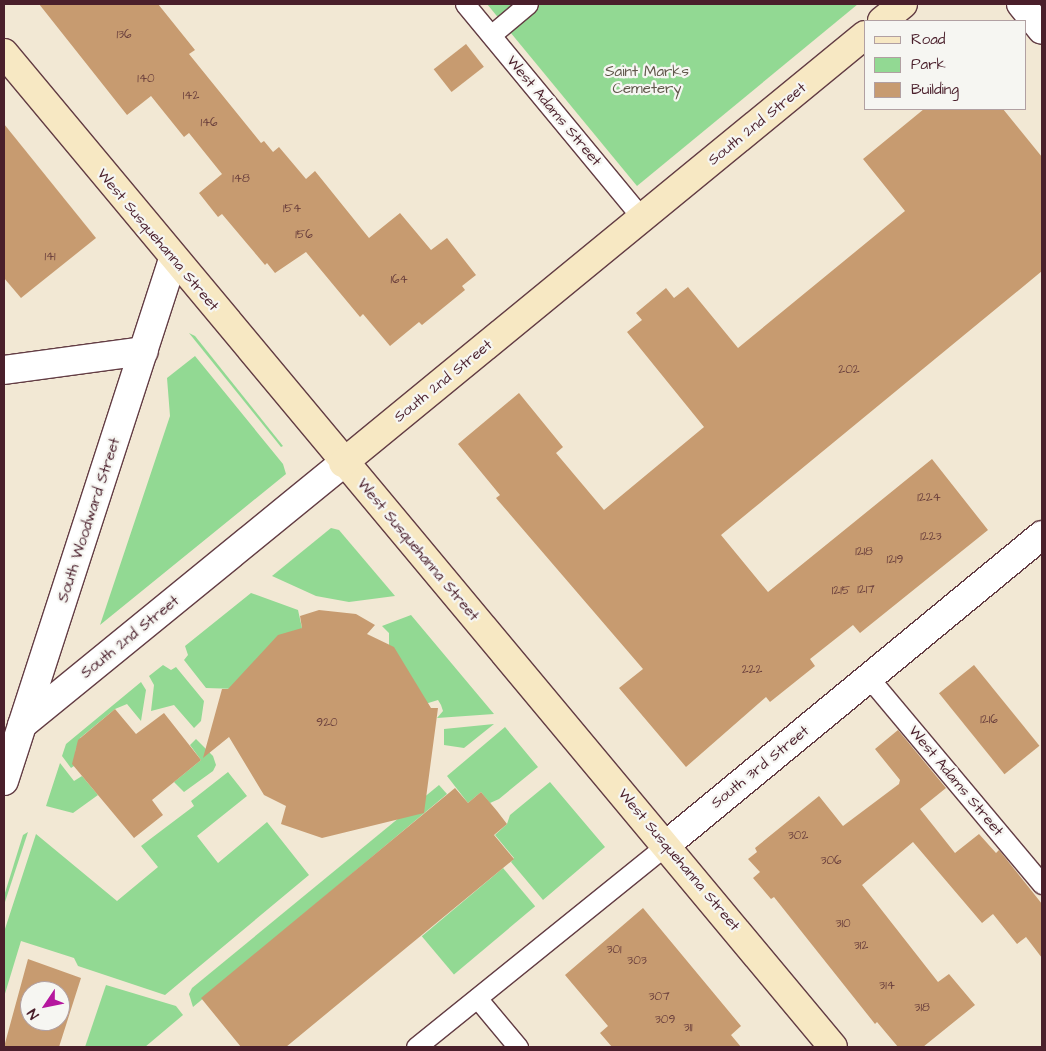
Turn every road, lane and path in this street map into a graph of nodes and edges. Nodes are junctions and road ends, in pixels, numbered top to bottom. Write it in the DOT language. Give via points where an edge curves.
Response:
graph roads {
  1 [pos="465,4"];
  2 [pos="528,4"];
  3 [pos="904,4"];
  4 [pos="1021,4"];
  5 [pos="883,20"];
  6 [pos="1042,30"];
  7 [pos="491,35"];
  8 [pos="864,37"];
  9 [pos="4,53"];
  10 [pos="642,218"];
  11 [pos="173,258"];
  12 [pos="144,351"];
  13 [pos="4,370"];
  14 [pos="343,463"];
  15 [pos="1042,535"];
  16 [pos="869,678"];
  17 [pos="22,725"];
  18 [pos="4,781"];
  19 [pos="666,845"];
  20 [pos="1042,884"];
  21 [pos="477,998"];
  22 [pos="426,1044"];
  23 [pos="518,1047"];
  24 [pos="833,1047"];
  1 -- 7 [label="lane, West Adams Street"];
  2 -- 7 [label="lane"];
  3 -- 5 [label="main road"];
  4 -- 6 [label="street"];
  7 -- 10 [label="lane, West Adams Street"];
  8 -- 10 [label="main road, South 2nd Street"];
  9 -- 11 [label="main road, West Susquehanna Street"];
  10 -- 14 [label="main road, South 2nd Street"];
  11 -- 12 [label="street, South Woodward Street"];
  11 -- 14 [label="main road, West Susquehanna Street"];
  12 -- 13 [label="street"];
  12 -- 17 [label="street, South Woodward Street"];
  14 -- 17 [label="street, South 2nd Street"];
  14 -- 19 [label="main road, West Susquehanna Street"];
  15 -- 16 [label="street, South 3rd Street"];
  16 -- 19 [label="street, South 3rd Street"];
  16 -- 20 [label="lane, West Adams Street"];
  17 -- 18 [label="street, South Woodward Street"];
  19 -- 21 [label="lane, South 3rd Street"];
  19 -- 24 [label="main road, West Susquehanna Street"];
  21 -- 22 [label="lane, South 3rd Street"];
  21 -- 23 [label="lane"];
}
